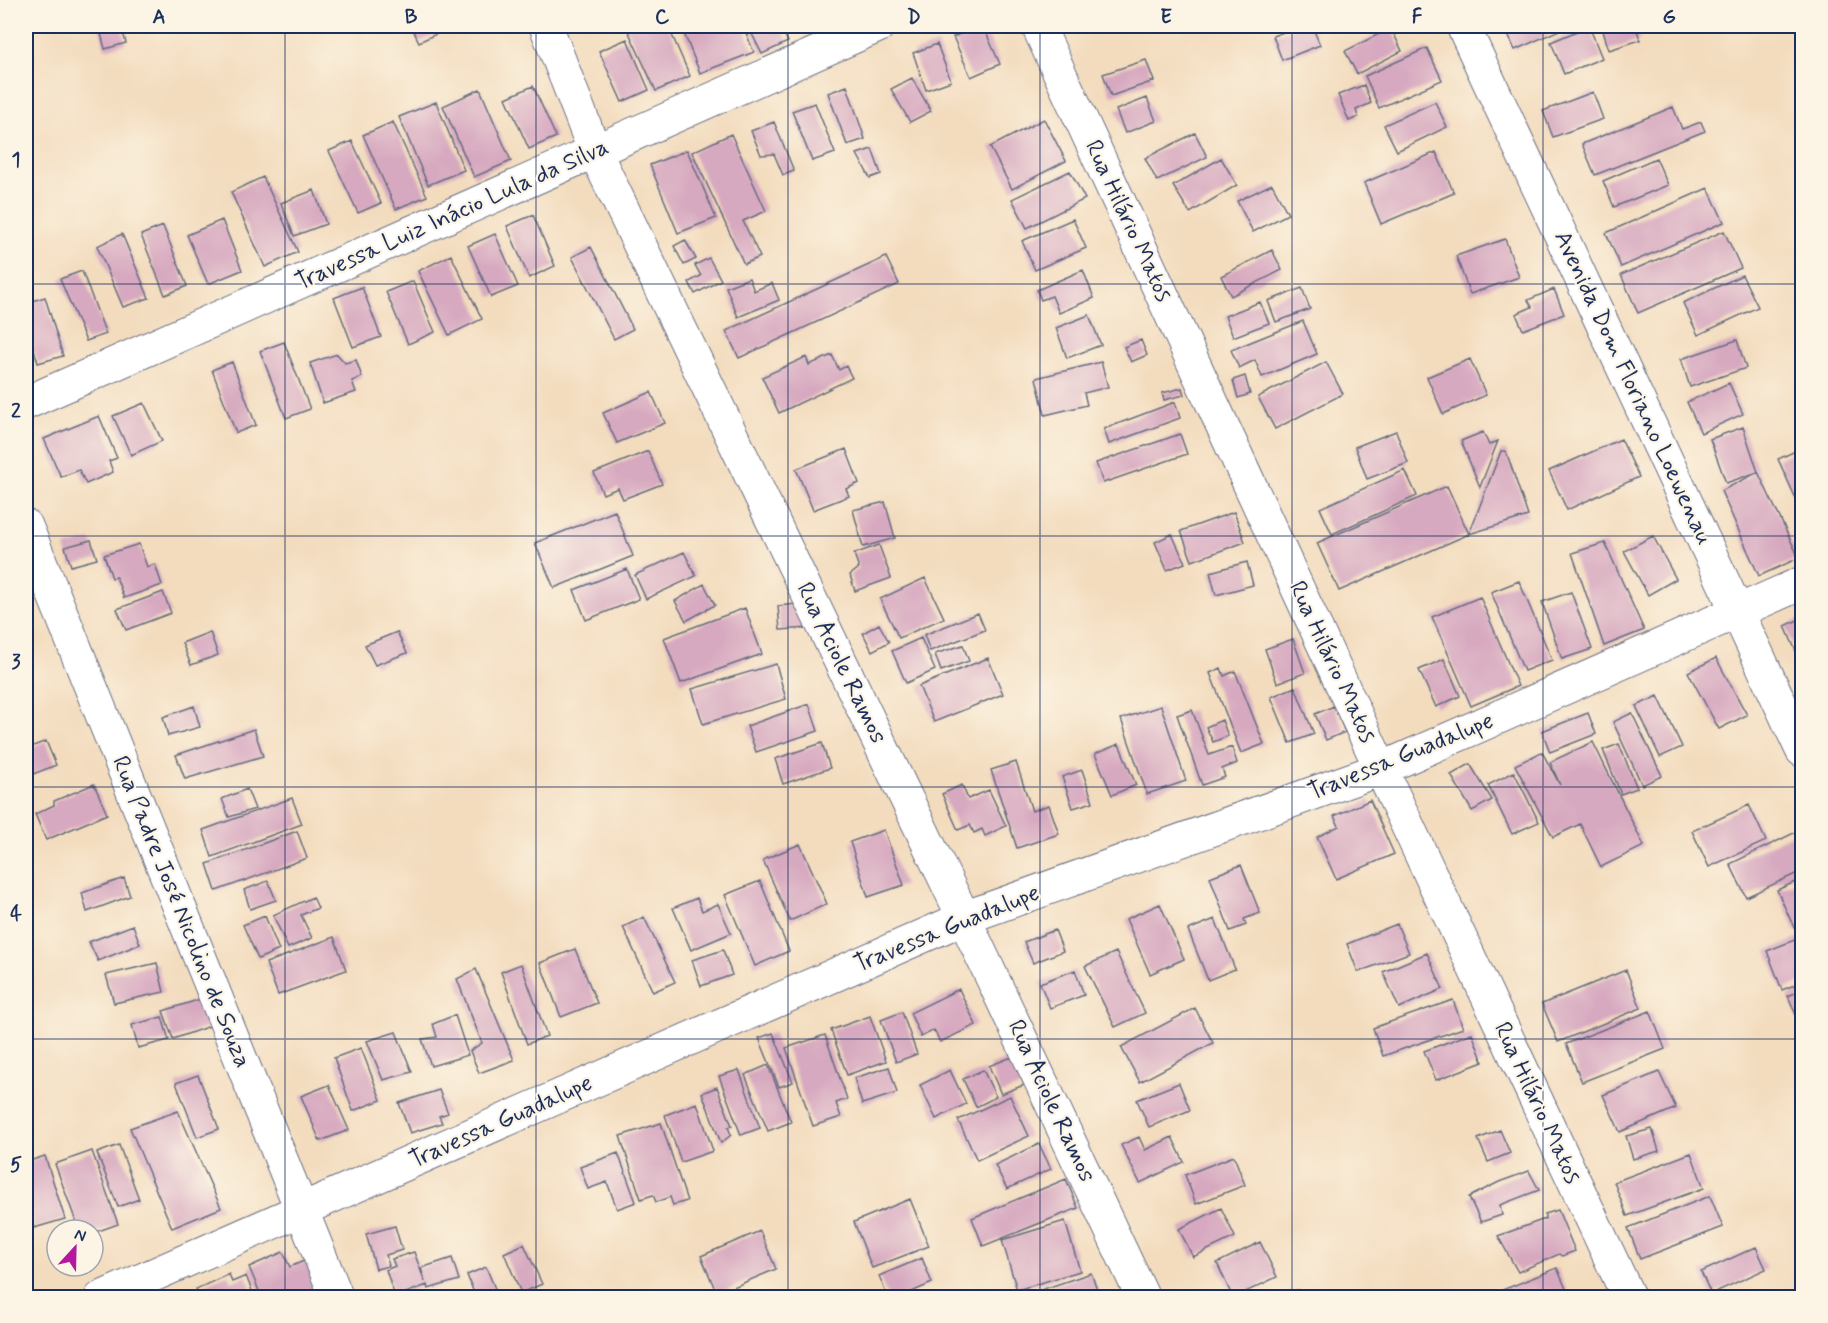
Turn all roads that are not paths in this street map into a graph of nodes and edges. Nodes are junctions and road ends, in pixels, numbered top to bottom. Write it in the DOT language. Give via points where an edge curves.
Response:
graph roads {
  1 [pos="546,26"];
  2 [pos="878,26"];
  3 [pos="1038,26"];
  4 [pos="1463,26"];
  5 [pos="595,152"];
  6 [pos="26,403"];
  7 [pos="26,526"];
  8 [pos="1803,583"];
  9 [pos="1737,612"];
  10 [pos="1803,750"];
  11 [pos="1381,769"];
  12 [pos="964,918"];
  13 [pos="302,1210"];
  14 [pos="101,1298"];
  15 [pos="337,1298"];
  16 [pos="1143,1298"];
  17 [pos="1629,1298"];
  1 -- 5 [label="street, Rua Aciole Ramos"];
  2 -- 5 [label="street, Travessa Luiz Inácio Lula da Silva"];
  3 -- 11 [label="street, Rua Hilário Matos"];
  4 -- 9 [label="street, Avenida Dom Floriano Loewenau"];
  5 -- 6 [label="street, Travessa Luiz Inácio Lula da Silva"];
  5 -- 12 [label="street, Rua Aciole Ramos"];
  7 -- 13 [label="street, Rua Padre José Nicolino de Souza"];
  8 -- 9 [label="street, Travessa Guadalupe"];
  9 -- 10 [label="street, Avenida Dom Floriano Loewenau"];
  9 -- 11 [label="street, Travessa Guadalupe"];
  11 -- 12 [label="street, Travessa Guadalupe"];
  11 -- 17 [label="street, Rua Hilário Matos"];
  12 -- 13 [label="street, Travessa Guadalupe"];
  12 -- 16 [label="street, Rua Aciole Ramos"];
  13 -- 14 [label="street, Travessa Guadalupe"];
  13 -- 15 [label="street, Rua Padre José Nicolino de Souza"];
}
